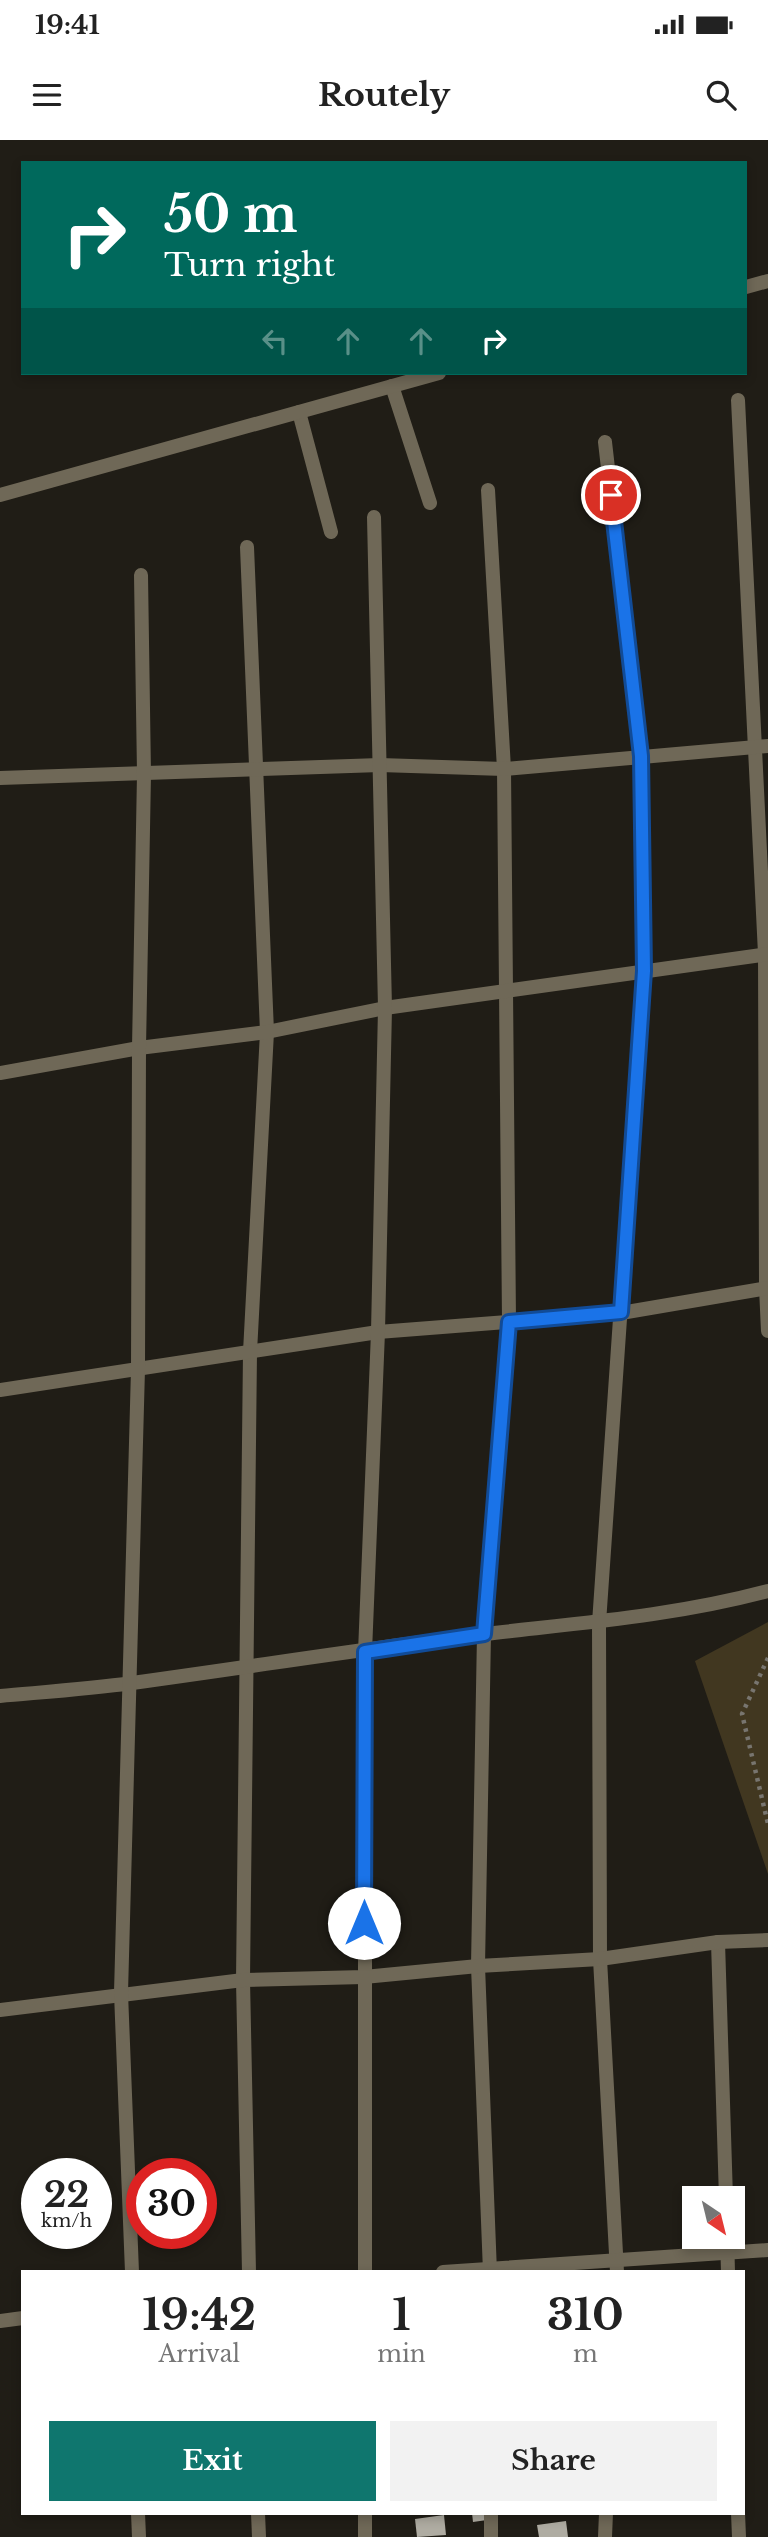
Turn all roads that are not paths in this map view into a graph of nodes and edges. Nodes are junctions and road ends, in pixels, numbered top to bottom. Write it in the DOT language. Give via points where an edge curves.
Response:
graph roads {
  1 [pos="768,281"];
  2 [pos="747,288"];
  3 [pos="432,375"];
  4 [pos="393,386"];
  5 [pos="738,400"];
  6 [pos="299,412"];
  7 [pos="605,442"];
  8 [pos="488,490"];
  9 [pos="0,495"];
  10 [pos="430,503"];
  11 [pos="374,517"];
  12 [pos="331,532"];
  13 [pos="247,547"];
  14 [pos="141,575"];
  15 [pos="762,746"];
  16 [pos="641,756"];
  17 [pos="380,765"];
  18 [pos="504,769"];
  19 [pos="257,771"];
  20 [pos="144,774"];
  21 [pos="0,778"];
  22 [pos="767,954"];
  23 [pos="644,971"];
  24 [pos="507,991"];
  25 [pos="385,1008"];
  26 [pos="267,1032"];
  27 [pos="139,1048"];
  28 [pos="0,1073"];
  29 [pos="767,1288"];
  30 [pos="621,1312"];
  31 [pos="509,1322"];
  32 [pos="768,1331"];
  33 [pos="378,1332"];
  34 [pos="250,1352"];
  35 [pos="138,1369"];
  36 [pos="0,1390"];
  37 [pos="768,1591"];
  38 [pos="599,1623"];
  39 [pos="484,1634"];
  40 [pos="365,1652"];
  41 [pos="245,1666"];
  42 [pos="130,1684"];
  43 [pos="0,1696"];
  44 [pos="768,1940"];
  45 [pos="718,1942"];
  46 [pos="600,1959"];
  47 [pos="478,1966"];
  48 [pos="364,1977"];
  49 [pos="243,1980"];
  50 [pos="121,1993"];
  51 [pos="0,2010"];
  52 [pos="726,2186"];
  53 [pos="746,2247"];
  54 [pos="701,2249"];
  55 [pos="727,2249"];
  56 [pos="768,2250"];
  57 [pos="617,2265"];
  58 [pos="132,2270"];
  59 [pos="249,2270"];
  60 [pos="365,2270"];
  61 [pos="490,2270"];
  62 [pos="728,2270"];
  63 [pos="21,2318"];
  64 [pos="0,2321"];
  65 [pos="138,2515"];
  66 [pos="258,2515"];
  67 [pos="365,2515"];
  68 [pos="491,2515"];
  69 [pos="606,2515"];
  70 [pos="738,2515"];
  71 [pos="139,2537"];
  72 [pos="259,2537"];
  73 [pos="365,2537"];
  74 [pos="491,2537"];
  75 [pos="605,2537"];
  76 [pos="739,2537"];
  1 -- 2 [label="street"];
  3 -- 4 [label="street"];
  4 -- 6 [label="street"];
  4 -- 10 [label="street"];
  5 -- 15 [label="street"];
  6 -- 9 [label="street"];
  6 -- 12 [label="street"];
  7 -- 16 [label="street"];
  8 -- 18 [label="street"];
  11 -- 17 [label="street"];
  13 -- 19 [label="street"];
  14 -- 20 [label="street"];
  15 -- 16 [label="street"];
  15 -- 22 [label="street"];
  16 -- 18 [label="street"];
  16 -- 23 [label="street"];
  17 -- 18 [label="street"];
  17 -- 19 [label="street"];
  17 -- 25 [label="street"];
  18 -- 24 [label="street"];
  19 -- 20 [label="street"];
  19 -- 26 [label="street"];
  20 -- 21 [label="street"];
  20 -- 27 [label="street"];
  22 -- 23 [label="street"];
  22 -- 29 [label="street"];
  23 -- 24 [label="street"];
  23 -- 30 [label="street"];
  24 -- 25 [label="street"];
  24 -- 31 [label="street"];
  25 -- 26 [label="street"];
  25 -- 33 [label="street"];
  26 -- 27 [label="street"];
  26 -- 34 [label="street"];
  27 -- 28 [label="street"];
  27 -- 35 [label="street"];
  29 -- 30 [label="street"];
  29 -- 32 [label="street"];
  30 -- 31 [label="street"];
  30 -- 38 [label="street"];
  31 -- 33 [label="street"];
  31 -- 39 [label="street"];
  33 -- 34 [label="street"];
  33 -- 40 [label="street"];
  34 -- 35 [label="street"];
  34 -- 41 [label="street"];
  35 -- 36 [label="street"];
  35 -- 42 [label="street"];
  37 -- 38 [label="street" via="719,1604"];
  38 -- 39 [label="street"];
  38 -- 46 [label="street"];
  39 -- 40 [label="street"];
  39 -- 47 [label="street"];
  40 -- 41 [label="street"];
  40 -- 48 [label="street"];
  41 -- 42 [label="street"];
  41 -- 49 [label="street"];
  42 -- 43 [label="street"];
  42 -- 50 [label="street"];
  44 -- 45 [label="street"];
  45 -- 46 [label="street"];
  45 -- 52 [label="street"];
  46 -- 47 [label="street"];
  46 -- 57 [label="street"];
  47 -- 48 [label="street"];
  47 -- 61 [label="street"];
  48 -- 49 [label="street"];
  48 -- 60 [label="street"];
  49 -- 50 [label="street"];
  49 -- 59 [label="street"];
  50 -- 51 [label="street"];
  50 -- 58 [label="street"];
  53 -- 56 [label="street"];
  54 -- 57 [label="street"];
  55 -- 62 [label="street"];
  57 -- 61 [label="street"];
  63 -- 64 [label="street"];
  65 -- 71 [label="street"];
  66 -- 72 [label="street"];
  67 -- 73 [label="street"];
  68 -- 74 [label="street"];
  69 -- 75 [label="street"];
  70 -- 76 [label="street"];
}
